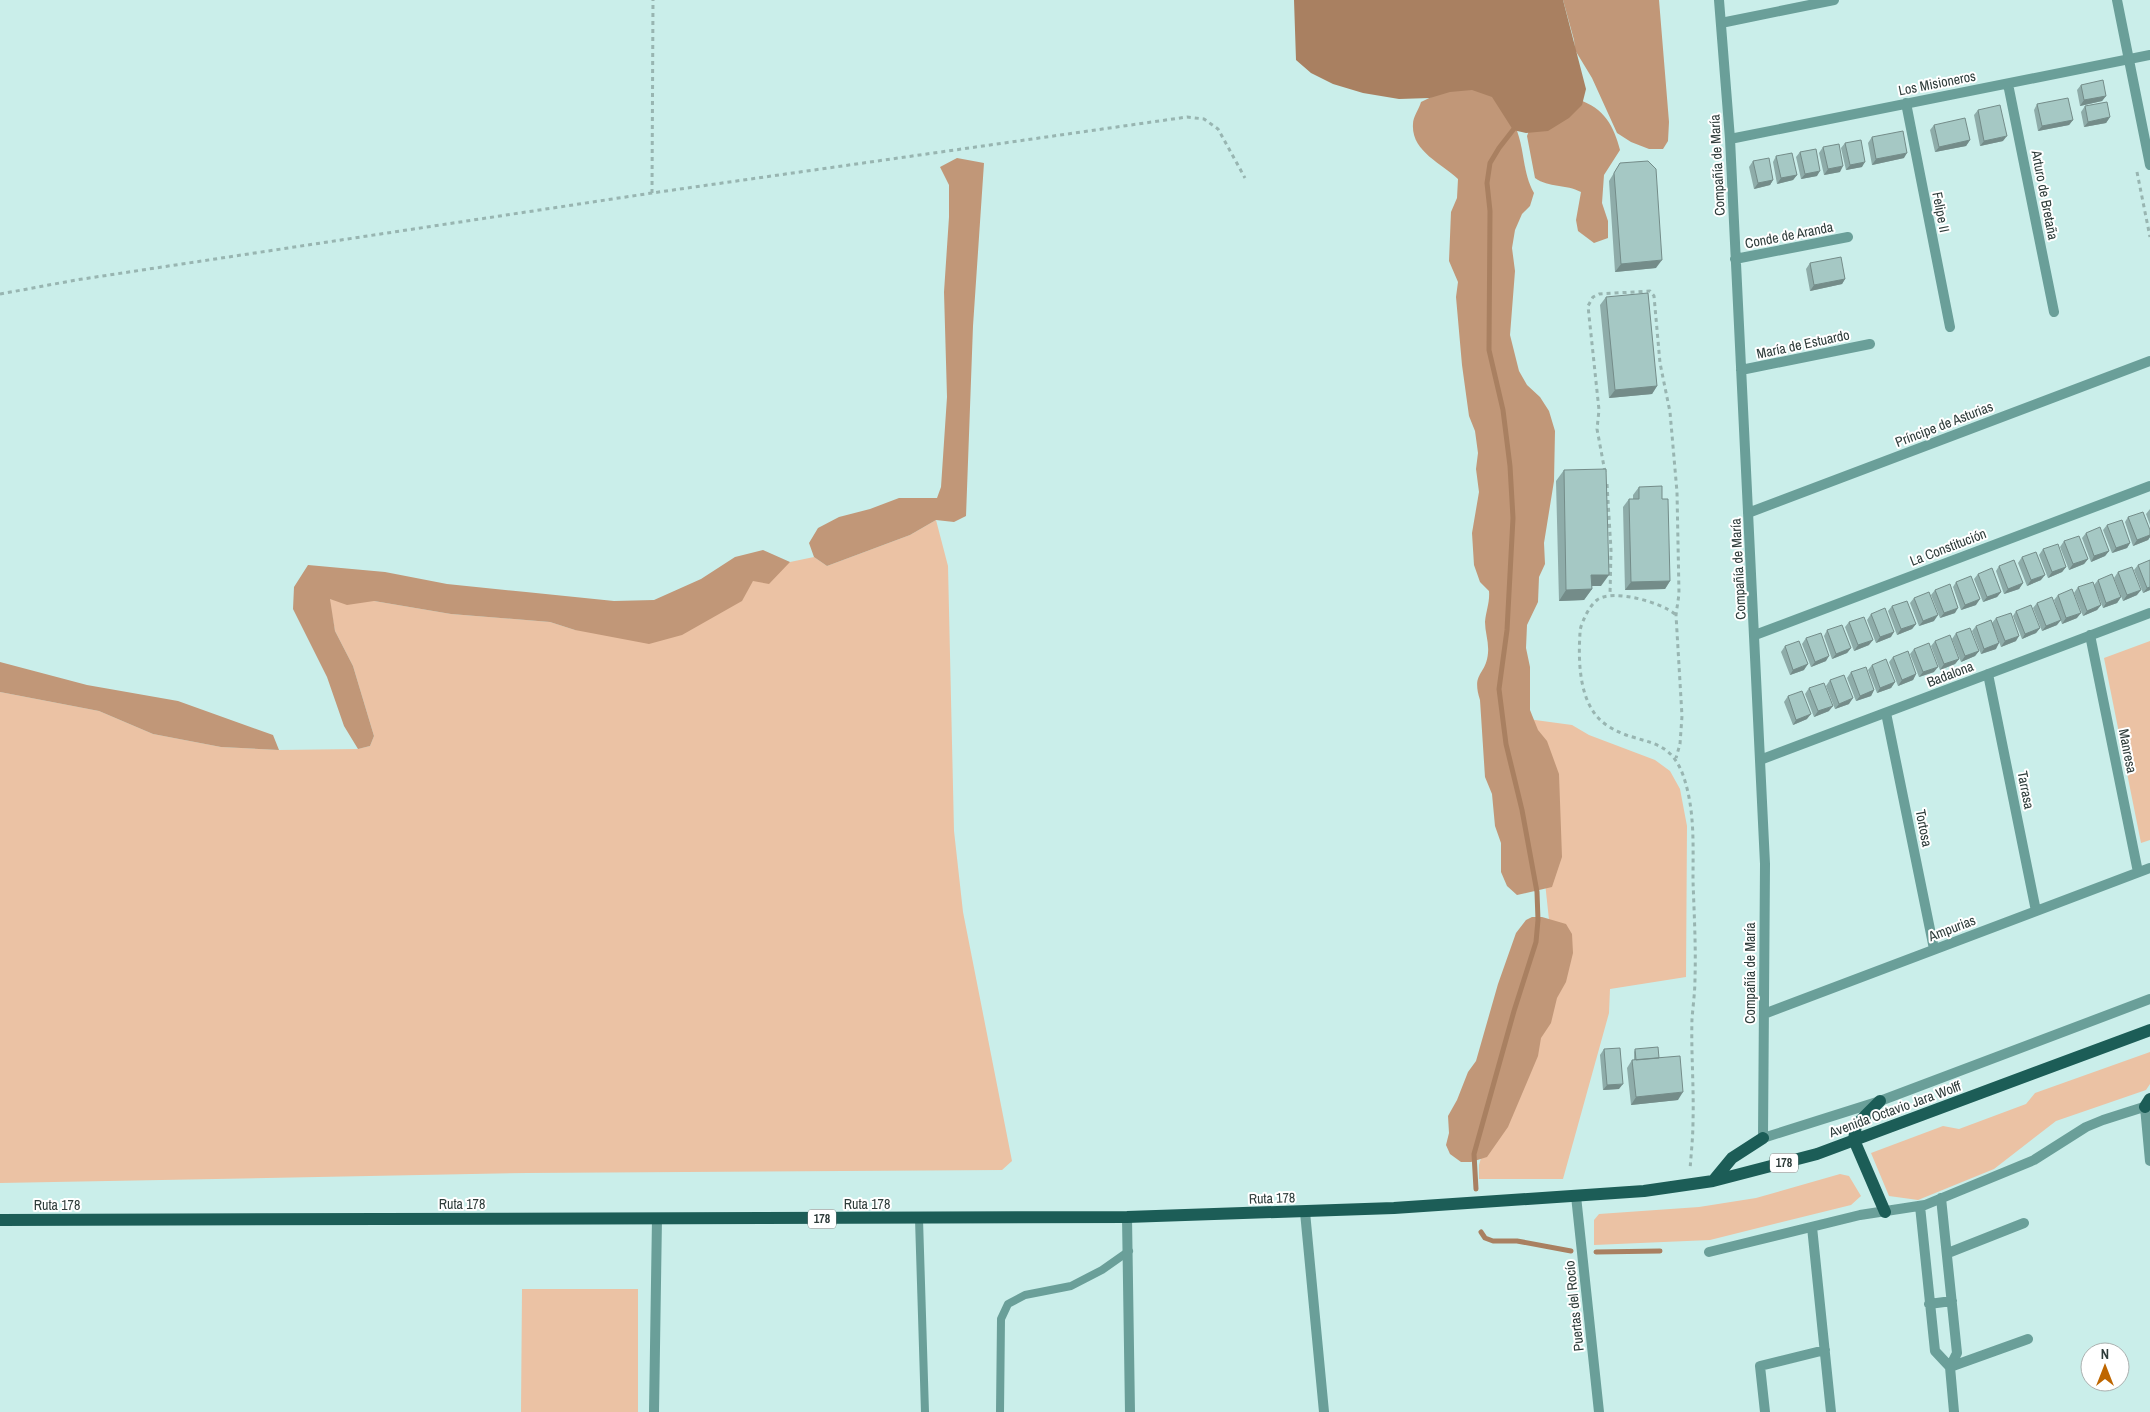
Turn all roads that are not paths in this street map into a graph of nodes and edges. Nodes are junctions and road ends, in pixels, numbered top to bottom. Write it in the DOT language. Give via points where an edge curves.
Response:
graph roads {
  1 [pos="1719,0"];
  2 [pos="1834,0"];
  3 [pos="2117,0"];
  4 [pos="1721,23"];
  5 [pos="2150,55"];
  6 [pos="2129,59"];
  7 [pos="2008,84"];
  8 [pos="1906,104"];
  9 [pos="1730,139"];
  10 [pos="2150,165"];
  11 [pos="1848,237"];
  12 [pos="1736,259"];
  13 [pos="2054,312"];
  14 [pos="1950,326"];
  15 [pos="1870,344"];
  16 [pos="2150,362"];
  17 [pos="1741,370"];
  18 [pos="2150,486"];
  19 [pos="1748,513"];
  20 [pos="2150,613"];
  21 [pos="1755,635"];
  22 [pos="2090,635"];
  23 [pos="1988,674"];
  24 [pos="1886,713"];
  25 [pos="1760,760"];
  26 [pos="2150,868"];
  27 [pos="2138,872"];
  28 [pos="2036,911"];
  29 [pos="1934,949"];
  30 [pos="2150,999"];
  31 [pos="1764,1014"];
  32 [pos="2150,1030"];
  33 [pos="1880,1101"];
  34 [pos="2148,1104"];
  35 [pos="1763,1138"];
  36 [pos="1854,1140"];
  37 [pos="2150,1161"];
  38 [pos="1713,1181"];
  39 [pos="1644,1191"];
  40 [pos="1576,1196"];
  41 [pos="1941,1198"];
  42 [pos="1920,1206"];
  43 [pos="1305,1212"];
  44 [pos="1885,1212"];
  45 [pos="657,1218"];
  46 [pos="1127,1218"];
  47 [pos="919,1219"];
  48 [pos="0,1220"];
  49 [pos="2024,1223"];
  50 [pos="1812,1227"];
  51 [pos="1129,1251"];
  52 [pos="1709,1252"];
  53 [pos="1948,1252"];
  54 [pos="1952,1302"];
  55 [pos="1930,1304"];
  56 [pos="2028,1339"];
  57 [pos="1825,1350"];
  58 [pos="1950,1367"];
  59 [pos="654,1412"];
  60 [pos="924,1412"];
  61 [pos="1000,1412"];
  62 [pos="1130,1412"];
  63 [pos="1324,1412"];
  64 [pos="1598,1412"];
  65 [pos="1765,1412"];
  66 [pos="1831,1412"];
  67 [pos="1954,1412"];
  1 -- 4 [label="street, Compañía de María"];
  2 -- 4 [label="street"];
  3 -- 6 [label="street"];
  4 -- 9 [label="street, Compañía de María"];
  5 -- 6 [label="street, Los Misioneros"];
  6 -- 7 [label="street, Los Misioneros"];
  6 -- 10 [label="street"];
  7 -- 8 [label="street, Los Misioneros"];
  7 -- 13 [label="street, Arturo de Bretaña"];
  8 -- 9 [label="street, Los Misioneros"];
  8 -- 14 [label="street, Felipe II"];
  9 -- 12 [label="street, Compañía de María"];
  11 -- 12 [label="street, Conde de Aranda"];
  12 -- 17 [label="street, Compañía de María"];
  15 -- 17 [label="street, María de Estuardo"];
  16 -- 19 [label="street, Príncipe de Asturias"];
  17 -- 19 [label="street, Compañía de María"];
  18 -- 21 [label="street, La Constitución"];
  19 -- 21 [label="street, Compañía de María"];
  20 -- 22 [label="street, Badalona"];
  21 -- 25 [label="street, Compañía de María"];
  22 -- 23 [label="street, Badalona"];
  22 -- 27 [label="street, Manresa"];
  23 -- 24 [label="street, Badalona"];
  23 -- 28 [label="street, Tarrasa"];
  24 -- 25 [label="street, Badalona"];
  24 -- 29 [label="street, Tortosa"];
  25 -- 31 [label="street, Compañía de María" via="1765,864"];
  26 -- 27 [label="street, Ampurias"];
  27 -- 28 [label="street, Ampurias"];
  28 -- 29 [label="street, Ampurias"];
  29 -- 31 [label="street, Ampurias"];
  30 -- 33 [label="street, Avenida Octavio Jara Wolff"];
  31 -- 35 [label="street, Compañía de María"];
  32 -- 36 [label="main road, Avenida Octavio Jara Wolff / 178"];
  33 -- 35 [label="street, Avenida Octavio Jara Wolff"];
  33 -- 36 [label="main road" via="1856,1125"];
  34 -- 37 [label="street"];
  34 -- 41 [label="street" via="2086,1127 2034,1160"];
  35 -- 38 [label="main road" via="1732,1158"];
  36 -- 38 [label="main road, Avenida Octavio Jara Wolff / 178" via="1817,1154"];
  36 -- 44 [label="main road"];
  38 -- 39 [label="main road, Avenida Octavio Jara Wolff / 178"];
  39 -- 40 [label="main road, Ruta 178 / 178"];
  40 -- 43 [label="main road, Ruta 178 / 178"];
  40 -- 64 [label="street, Puertas del Rocío"];
  41 -- 42 [label="street"];
  41 -- 53 [label="street"];
  42 -- 44 [label="street"];
  42 -- 55 [label="street"];
  43 -- 46 [label="main road, Ruta 178 / 178"];
  43 -- 63 [label="street"];
  44 -- 50 [label="street" via="1860,1214"];
  45 -- 47 [label="main road, Ruta 178 / 178"];
  45 -- 48 [label="main road, Ruta 178 / 178"];
  45 -- 59 [label="street"];
  46 -- 47 [label="main road, Ruta 178 / 178"];
  46 -- 51 [label="street"];
  47 -- 60 [label="lane"];
  49 -- 53 [label="street"];
  50 -- 52 [label="street"];
  50 -- 57 [label="street"];
  51 -- 61 [label="lane" via="1071,1286 1026,1295 1008,1304 1001,1319"];
  51 -- 62 [label="street"];
  53 -- 54 [label="street"];
  54 -- 55 [label="street"];
  54 -- 58 [label="street" via="1957,1353"];
  55 -- 58 [label="street" via="1935,1351"];
  56 -- 58 [label="street"];
  57 -- 65 [label="street" via="1760,1366"];
  57 -- 66 [label="street"];
  58 -- 67 [label="street"];
}
